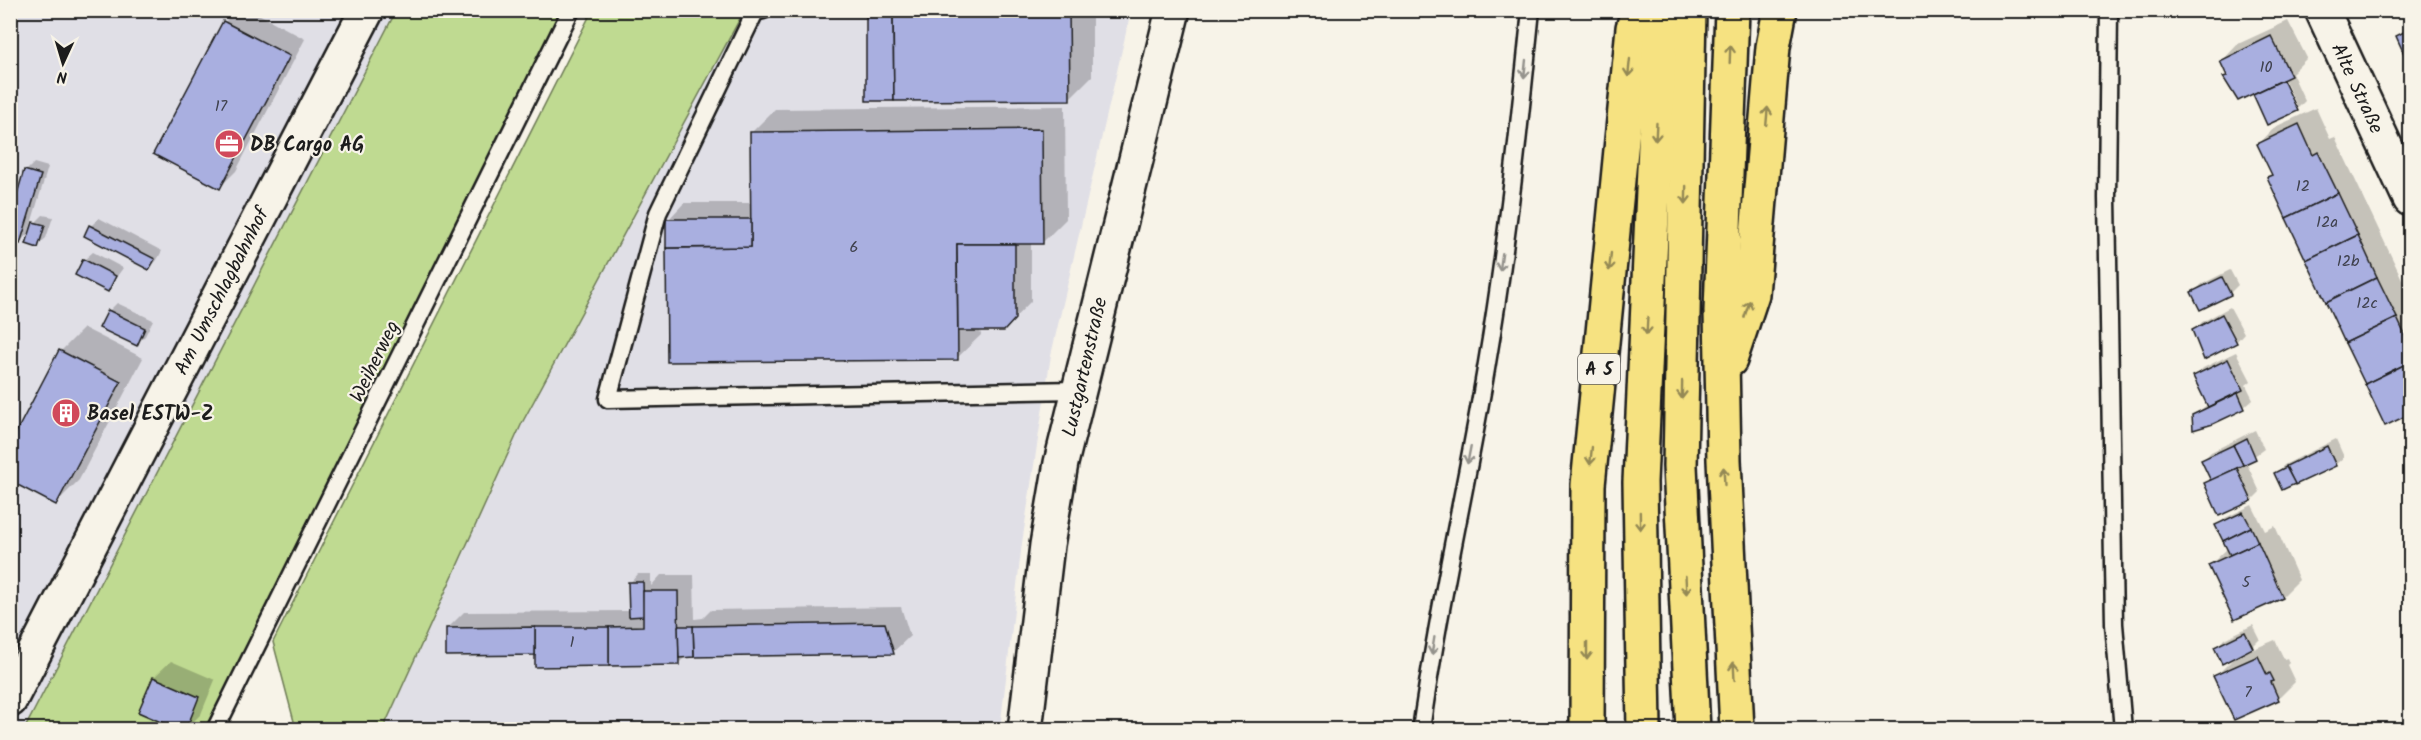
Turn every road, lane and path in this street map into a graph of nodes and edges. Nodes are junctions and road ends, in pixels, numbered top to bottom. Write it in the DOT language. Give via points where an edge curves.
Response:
graph roads {
  1 [pos="367,10"];
  2 [pos="571,10"];
  3 [pos="763,10"];
  4 [pos="1173,10"];
  5 [pos="1531,10"];
  6 [pos="1639,10"];
  7 [pos="1664,10"];
  8 [pos="1689,10"];
  9 [pos="1732,10"];
  10 [pos="1780,10"];
  11 [pos="2109,10"];
  12 [pos="2322,10"];
  13 [pos="2410,199"];
  14 [pos="1722,385"];
  15 [pos="1077,390"];
  16 [pos="10,700"];
  17 [pos="215,729"];
  18 [pos="1025,729"];
  19 [pos="1421,729"];
  20 [pos="1587,729"];
  21 [pos="1644,729"];
  22 [pos="1693,729"];
  23 [pos="1737,729"];
  24 [pos="2123,729"];
  1 -- 16 [label="street, Am Umschlagbahnhof"];
  2 -- 17 [label="lane, Weiherweg"];
  3 -- 15 [label="lane" via="755,12 658,213 608,399"];
  4 -- 15 [label="street, Lustgartenstraße"];
  5 -- 19 [label="lane, one-way" via="1515,164 1487,362 1433,643"];
  6 -- 20 [label="highway, A 5, one-way" via="1633,28 1588,485"];
  7 -- 21 [label="highway, A 5, one-way" via="1640,482"];
  8 -- 22 [label="highway, one-way" via="1680,466"];
  14 -- 9 [label="highway, one-way"];
  14 -- 10 [label="highway, one-way" via="1752,294 1773,46"];
  11 -- 24 [label="lane" via="2107,198 2114,613"];
  12 -- 13 [label="street, Alte Straße"];
  23 -- 14 [label="highway, one-way"];
  15 -- 18 [label="street, Lustgartenstraße" via="1047,545"];
}
